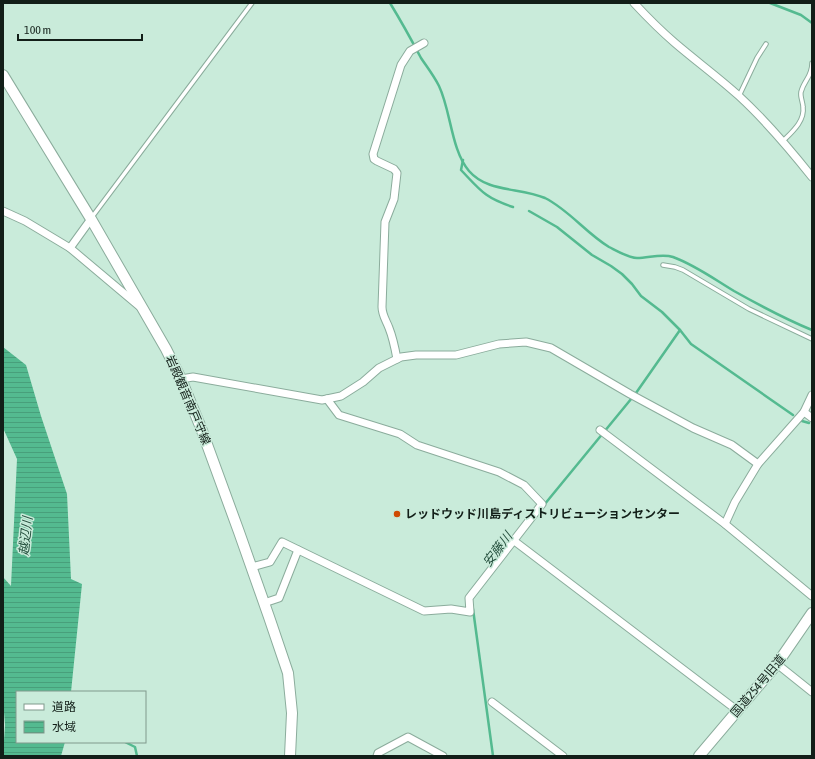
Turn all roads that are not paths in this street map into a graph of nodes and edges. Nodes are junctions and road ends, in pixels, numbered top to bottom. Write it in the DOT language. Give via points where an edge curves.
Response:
graph roads {
  1 [pos="252,3"];
  2 [pos="634,3"];
  3 [pos="423,44"];
  4 [pos="766,44"];
  5 [pos="812,63"];
  6 [pos="3,75"];
  7 [pos="739,96"];
  8 [pos="783,141"];
  9 [pos="812,177"];
  10 [pos="3,211"];
  11 [pos="90,219"];
  12 [pos="70,248"];
  13 [pos="663,265"];
  14 [pos="143,310"];
  15 [pos="812,339"];
  16 [pos="397,359"];
  17 [pos="182,378"];
  18 [pos="812,395"];
  19 [pos="327,399"];
  20 [pos="804,412"];
  21 [pos="812,418"];
  22 [pos="600,430"];
  23 [pos="758,464"];
  24 [pos="725,524"];
  25 [pos="513,540"];
  26 [pos="298,550"];
  27 [pos="252,567"];
  28 [pos="812,596"];
  29 [pos="264,603"];
  30 [pos="812,613"];
  31 [pos="777,664"];
  32 [pos="812,692"];
  33 [pos="492,702"];
  34 [pos="738,711"];
  35 [pos="290,756"];
  36 [pos="377,756"];
  37 [pos="443,756"];
  38 [pos="563,756"];
  39 [pos="699,756"];
  1 -- 11 [label="lane"];
  2 -- 7 [label="street" via="676,44"];
  3 -- 16 [label="street" via="406,56 373,154 374,159 394,169 396,173 394,199 385,222 382,313 395,344"];
  4 -- 7 [label="lane"];
  5 -- 8 [label="lane" via="810,77 801,92 804,110 799,123"];
  6 -- 11 [label="main road, 岩殿観音南戸守線"];
  7 -- 8 [label="street"];
  8 -- 9 [label="street"];
  10 -- 12 [label="street"];
  11 -- 12 [label="street"];
  11 -- 14 [label="main road, 岩殿観音南戸守線"];
  12 -- 14 [label="street"];
  13 -- 15 [label="lane" via="683,270 754,312"];
  14 -- 17 [label="main road, 岩殿観音南戸守線"];
  16 -- 19 [label="street" via="379,368 341,396"];
  16 -- 23 [label="street" via="410,356 456,355 499,344 526,342 551,348 637,398 693,428 732,445"];
  17 -- 19 [label="street" via="193,377"];
  17 -- 27 [label="main road, 岩殿観音南戸守線"];
  18 -- 20 [label="street"];
  19 -- 25 [label="street" via="339,415 400,434 417,445 499,472 524,486 542,504"];
  20 -- 21 [label="street"];
  20 -- 23 [label="street"];
  22 -- 24 [label="street"];
  23 -- 24 [label="street"];
  24 -- 28 [label="street"];
  25 -- 26 [label="street" via="469,598 470,612 451,609 424,611"];
  25 -- 34 [label="street"];
  26 -- 27 [label="street" via="282,542 270,562"];
  26 -- 29 [label="street" via="279,598"];
  27 -- 29 [label="main road, 岩殿観音南戸守線"];
  29 -- 35 [label="main road, 岩殿観音南戸守線" via="288,673 292,713"];
  30 -- 31 [label="main road, 国道254号旧道"];
  31 -- 32 [label="street"];
  31 -- 34 [label="main road, 国道254号旧道"];
  33 -- 38 [label="street"];
  34 -- 39 [label="main road, 国道254号旧道"];
  36 -- 37 [label="street" via="378,753 408,737"];
}
